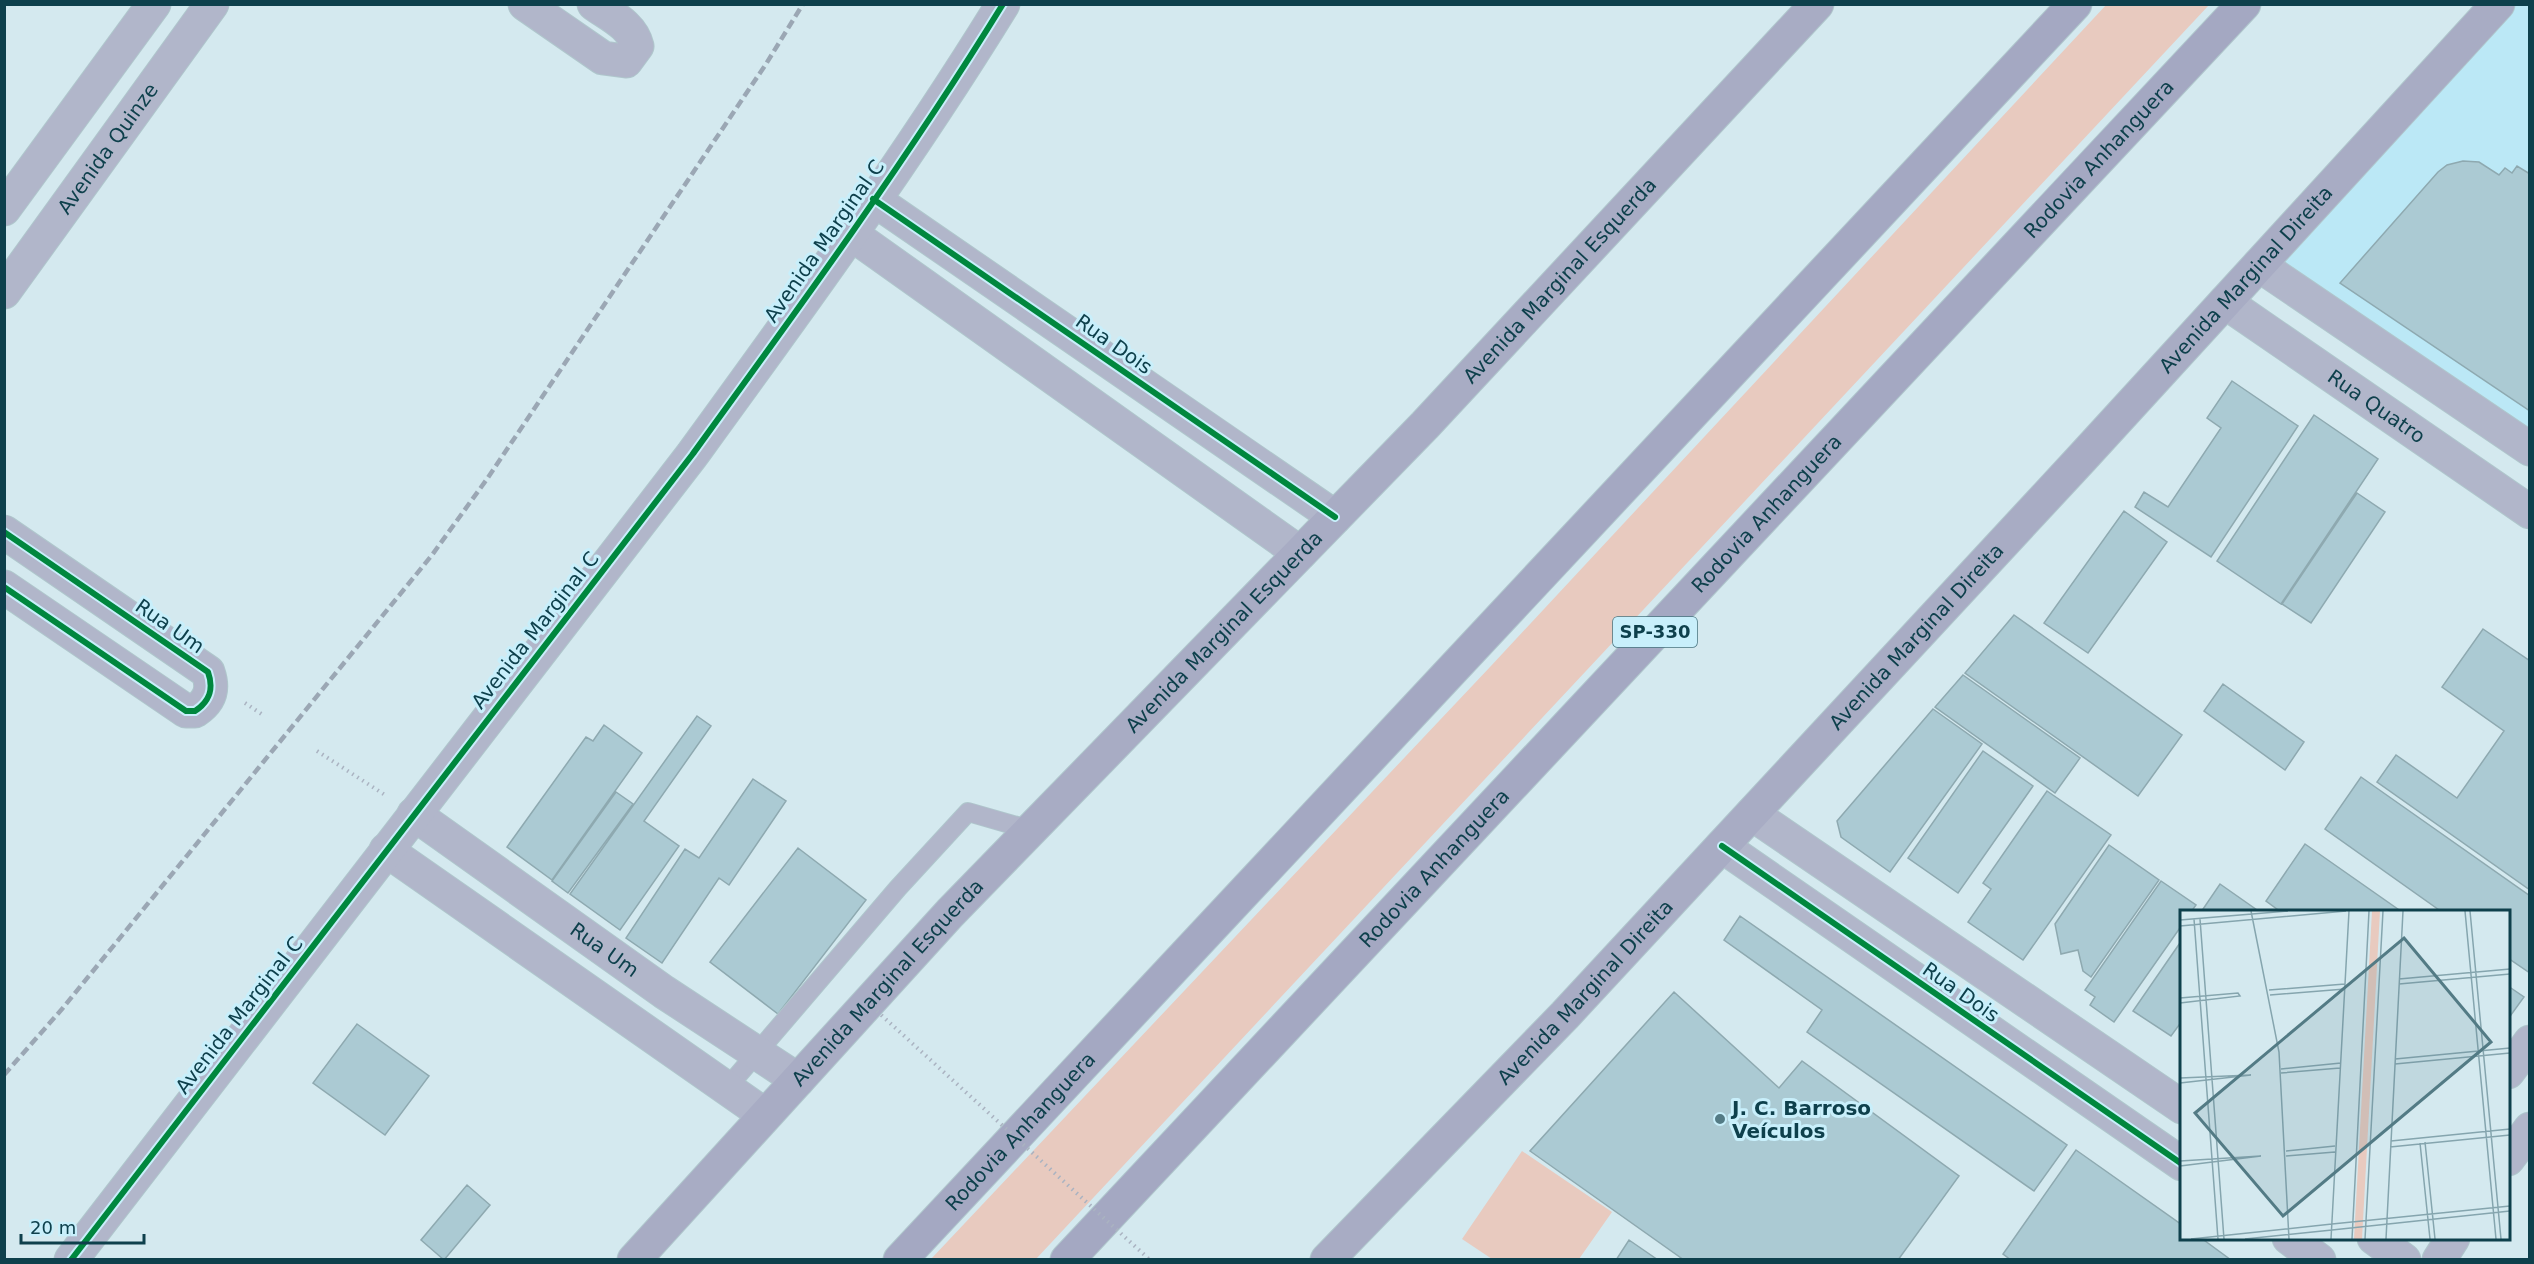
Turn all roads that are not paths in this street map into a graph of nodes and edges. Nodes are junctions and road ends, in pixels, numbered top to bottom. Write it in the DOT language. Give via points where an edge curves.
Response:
graph roads {
  1 [pos="154,4"];
  2 [pos="212,4"];
  3 [pos="525,4"];
  4 [pos="594,4"];
  5 [pos="1003,4"];
  6 [pos="2075,4"];
  7 [pos="2244,4"];
  8 [pos="2498,4"];
  9 [pos="1807,8"];
  10 [pos="873,199"];
  11 [pos="4,209"];
  12 [pos="850,233"];
  13 [pos="2259,265"];
  14 [pos="4,292"];
  15 [pos="2225,302"];
  16 [pos="2529,449"];
  17 [pos="2529,512"];
  18 [pos="1335,517"];
  19 [pos="4,532"];
  20 [pos="1300,553"];
  21 [pos="4,587"];
  22 [pos="414,814"];
  23 [pos="1752,814"];
  24 [pos="1031,830"];
  25 [pos="1722,846"];
  26 [pos="386,850"];
  27 [pos="2529,1042"];
  28 [pos="758,1053"];
  29 [pos="2510,1069"];
  30 [pos="798,1080"];
  31 [pos="726,1089"];
  32 [pos="2180,1106"];
  33 [pos="765,1115"];
  34 [pos="2529,1129"];
  35 [pos="2510,1156"];
  36 [pos="2180,1163"];
  37 [pos="2290,1240"];
  38 [pos="2452,1240"];
  39 [pos="71,1260"];
  40 [pos="634,1260"];
  41 [pos="900,1260"];
  42 [pos="1067,1260"];
  43 [pos="1327,1260"];
  44 [pos="2319,1260"];
  45 [pos="2439,1260"];
  1 -- 11 [label="street"];
  2 -- 14 [label="street, Avenida Quinze"];
  3 -- 4 [label="street" via="603,58 626,61 637,46 635,36"];
  5 -- 10 [label="street, Avenida Marginal C"];
  6 -- 41 [label="highway, Rodovia Anhanguera"];
  7 -- 42 [label="highway, Rodovia Anhanguera / SP-330"];
  8 -- 13 [label="main road, Avenida Marginal Direita"];
  9 -- 18 [label="main road, Avenida Marginal Esquerda" via="1433,416"];
  10 -- 12 [label="street, Avenida Marginal C"];
  10 -- 18 [label="street, Rua Dois"];
  12 -- 20 [label="street"];
  12 -- 22 [label="street, Avenida Marginal C" via="692,455"];
  13 -- 15 [label="main road, Avenida Marginal Direita"];
  13 -- 16 [label="street"];
  15 -- 17 [label="street, Rua Quatro"];
  15 -- 23 [label="main road, Avenida Marginal Direita"];
  18 -- 20 [label="main road, Avenida Marginal Esquerda"];
  19 -- 21 [label="street, Rua Um" via="208,672 212,681 207,700 195,711 186,711"];
  20 -- 24 [label="main road, Avenida Marginal Esquerda"];
  22 -- 26 [label="street, Avenida Marginal C"];
  22 -- 28 [label="street, Rua Um" via="664,992"];
  23 -- 25 [label="main road, Avenida Marginal Direita"];
  23 -- 32 [label="street, Rua Dois"];
  24 -- 28 [label="lane" via="968,812"];
  24 -- 30 [label="main road, Avenida Marginal Esquerda"];
  25 -- 36 [label="street, Rua Dois"];
  25 -- 43 [label="main road, Avenida Marginal Direita" via="1565,1015"];
  26 -- 31 [label="street"];
  26 -- 39 [label="street, Avenida Marginal C"];
  27 -- 29 [label="street"];
  28 -- 30 [label="street, Rua Um"];
  28 -- 31 [label="lane"];
  30 -- 33 [label="main road, Avenida Marginal Esquerda"];
  31 -- 33 [label="street"];
  33 -- 40 [label="main road, Avenida Marginal Esquerda"];
  34 -- 35 [label="street"];
  37 -- 44 [label="street"];
  38 -- 45 [label="street"];
}
